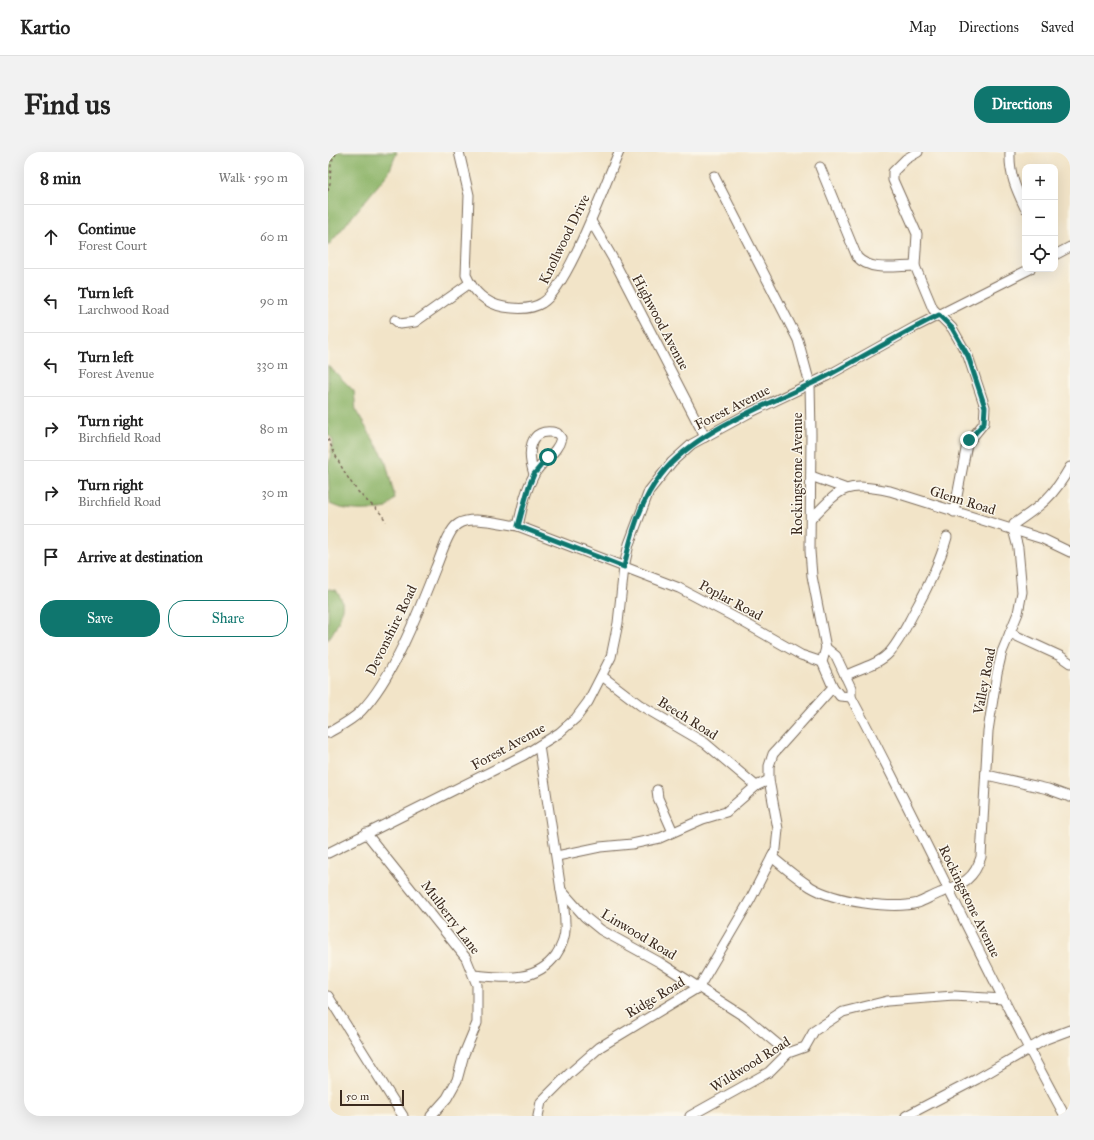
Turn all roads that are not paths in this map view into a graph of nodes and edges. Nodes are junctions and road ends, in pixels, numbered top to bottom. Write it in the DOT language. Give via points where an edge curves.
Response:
graph roads {
  1 [pos="459,152"];
  2 [pos="619,152"];
  3 [pos="918,152"];
  4 [pos="1010,152"];
  5 [pos="820,167"];
  6 [pos="714,176"];
  7 [pos="1022,202"];
  8 [pos="591,221"];
  9 [pos="1070,247"];
  10 [pos="1058,253"];
  11 [pos="915,266"];
  12 [pos="1024,272"];
  13 [pos="470,283"];
  14 [pos="939,315"];
  15 [pos="395,320"];
  16 [pos="810,384"];
  17 [pos="705,437"];
  18 [pos="1070,467"];
  19 [pos="534,474"];
  20 [pos="811,476"];
  21 [pos="844,488"];
  22 [pos="954,512"];
  23 [pos="811,520"];
  24 [pos="459,523"];
  25 [pos="518,526"];
  26 [pos="1013,529"];
  27 [pos="947,538"];
  28 [pos="1070,552"];
  29 [pos="624,567"];
  30 [pos="1010,633"];
  31 [pos="826,648"];
  32 [pos="822,662"];
  33 [pos="1070,663"];
  34 [pos="602,676"];
  35 [pos="845,676"];
  36 [pos="833,687"];
  37 [pos="851,697"];
  38 [pos="328,733"];
  39 [pos="540,746"];
  40 [pos="987,775"];
  41 [pos="769,780"];
  42 [pos="756,786"];
  43 [pos="657,790"];
  44 [pos="1070,797"];
  45 [pos="673,832"];
  46 [pos="366,833"];
  47 [pos="328,852"];
  48 [pos="557,856"];
  49 [pos="772,857"];
  50 [pos="561,890"];
  51 [pos="949,890"];
  52 [pos="474,975"];
  53 [pos="699,987"];
  54 [pos="328,996"];
  55 [pos="1003,999"];
  56 [pos="1070,1030"];
  57 [pos="1028,1049"];
  58 [pos="788,1053"];
  59 [pos="403,1116"];
  60 [pos="431,1116"];
  61 [pos="538,1116"];
  62 [pos="690,1116"];
  63 [pos="906,1116"];
  64 [pos="1065,1116"];
  1 -- 13 [label="street" via="469,195 466,275"];
  2 -- 8 [label="street, Knollwood Drive"];
  3 -- 11 [label="street" via="906,159 893,172 893,180 917,234"];
  4 -- 7 [label="street" via="1010,172"];
  5 -- 11 [label="street" via="858,257 863,263 874,267"];
  6 -- 16 [label="street, Rockingstone Avenue" via="798,340"];
  8 -- 13 [label="street, Knollwood Drive" via="554,293 542,303 515,309 498,306 480,296"];
  8 -- 17 [label="street, Highwood Avenue"];
  9 -- 10 [label="street"];
  11 -- 14 [label="street" via="933,309"];
  12 -- 14 [label="street, Forest Avenue"];
  13 -- 15 [label="street" via="415,322 400,324"];
  14 -- 16 [label="street, Forest Avenue"];
  14 -- 22 [label="street" via="952,328 968,356 985,407 984,423 966,444"];
  16 -- 17 [label="street, Forest Avenue"];
  16 -- 20 [label="street, Rockingstone Avenue"];
  17 -- 29 [label="street, Forest Avenue" via="692,444 672,462 649,491 631,536"];
  18 -- 26 [label="street" via="1045,503 1014,524"];
  19 -- 19 [label="street" via="560,446 561,438 558,433 548,431 533,441 529,451"];
  19 -- 25 [label="street"];
  20 -- 21 [label="street, Glenn Road"];
  20 -- 23 [label="street, Rockingstone Avenue"];
  21 -- 22 [label="street, Glenn Road" via="867,486 890,491"];
  21 -- 23 [label="street"];
  22 -- 26 [label="street, Glenn Road"];
  23 -- 31 [label="street, Rockingstone Avenue" via="812,576"];
  24 -- 25 [label="street, Poplar Road" via="472,520"];
  24 -- 38 [label="street, Devonshire Road" via="448,539 390,669 372,698 350,720"];
  25 -- 29 [label="street, Poplar Road"];
  26 -- 28 [label="street, Glenn Road"];
  26 -- 30 [label="street, Valley Road" via="1018,548 1022,592 1018,613"];
  27 -- 35 [label="street" via="930,583 902,635 888,654 873,664"];
  29 -- 32 [label="street, Poplar Road" via="679,588 802,655"];
  29 -- 34 [label="street, Forest Avenue" via="618,623 611,657"];
  30 -- 33 [label="street"];
  30 -- 40 [label="street, Valley Road" via="997,674 988,731"];
  31 -- 32 [label="street, Rockingstone Avenue"];
  31 -- 35 [label="street, Rockingstone Avenue" via="836,656"];
  32 -- 36 [label="street"];
  34 -- 39 [label="street, Forest Avenue" via="576,718"];
  34 -- 42 [label="street, Beech Road" via="640,705 705,743"];
  35 -- 37 [label="street, Rockingstone Avenue" via="851,688"];
  36 -- 37 [label="street" via="840,696"];
  36 -- 41 [label="street, Ridge Road" via="773,754 769,766"];
  37 -- 51 [label="street, Rockingstone Avenue"];
  39 -- 46 [label="street, Forest Avenue"];
  39 -- 48 [label="street"];
  40 -- 44 [label="street" via="1048,789"];
  40 -- 51 [label="street, Valley Road" via="981,857 977,870 971,877"];
  41 -- 42 [label="street"];
  41 -- 49 [label="street, Ridge Road" via="778,829 776,849"];
  42 -- 45 [label="street" via="726,812"];
  43 -- 45 [label="street"];
  45 -- 48 [label="street" via="660,838 632,844 600,847"];
  46 -- 47 [label="street, Forest Avenue"];
  46 -- 52 [label="street, Mulberry Lane" via="466,958"];
  48 -- 50 [label="street"];
  49 -- 51 [label="street, Valley Road" via="812,888 856,901 900,905 918,902"];
  49 -- 53 [label="street, Ridge Road"];
  50 -- 52 [label="street" via="565,930 563,941 550,962 537,972 526,976 500,978"];
  50 -- 53 [label="street, Linwood Road" via="585,917 601,930"];
  51 -- 55 [label="street, Rockingstone Avenue"];
  52 -- 60 [label="street, Mulberry Lane" via="478,1001 477,1023 464,1054 457,1080 447,1098"];
  53 -- 58 [label="street, Linwood Road" via="745,1017"];
  53 -- 61 [label="street, Ridge Road" via="600,1047 541,1102"];
  54 -- 59 [label="street"];
  55 -- 57 [label="street, Rockingstone Avenue"];
  55 -- 58 [label="street, Wildwood Road" via="947,997 865,1005 843,1012 828,1021 814,1031 805,1047"];
  56 -- 57 [label="street"];
  57 -- 63 [label="street"];
  57 -- 64 [label="street, Rockingstone Avenue"];
  58 -- 62 [label="street, Wildwood Road" via="769,1072"];
}
